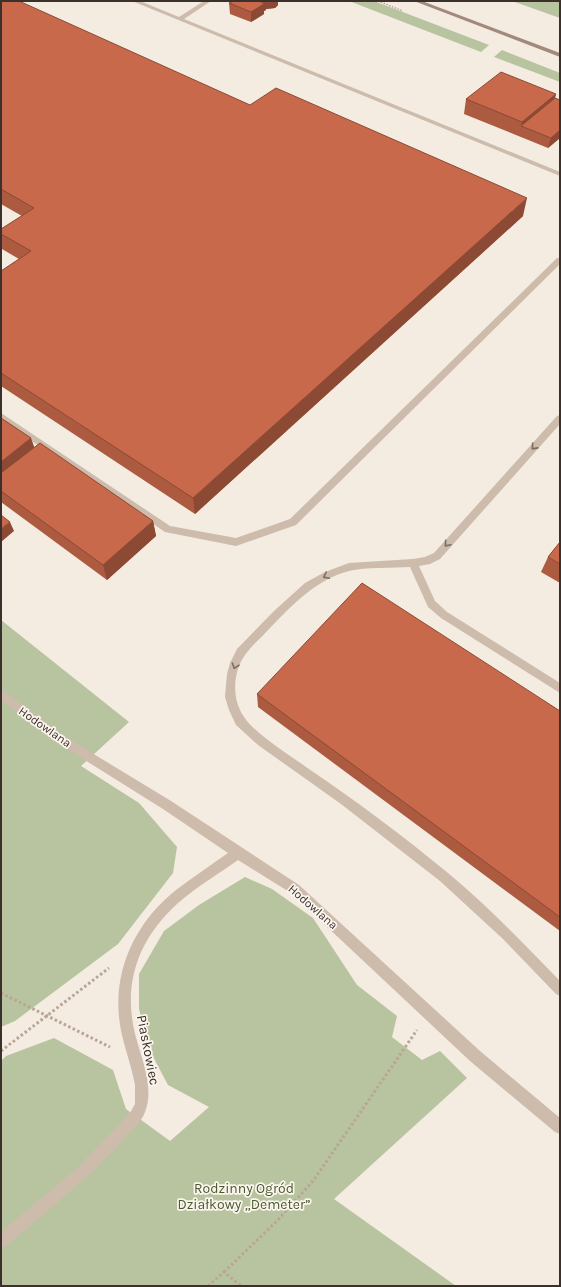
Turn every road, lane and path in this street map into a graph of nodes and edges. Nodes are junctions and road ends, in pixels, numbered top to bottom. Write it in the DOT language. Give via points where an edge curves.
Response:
graph roads {
  1 [pos="135,1"];
  2 [pos="154,1"];
  3 [pos="208,1"];
  4 [pos="417,1"];
  5 [pos="146,6"];
  6 [pos="179,19"];
  7 [pos="560,55"];
  8 [pos="560,174"];
  9 [pos="560,260"];
  10 [pos="1,416"];
  11 [pos="560,418"];
  12 [pos="413,563"];
  13 [pos="560,688"];
  14 [pos="1,694"];
  15 [pos="238,853"];
  16 [pos="135,949"];
  17 [pos="560,990"];
  18 [pos="1,993"];
  19 [pos="428,1013"];
  20 [pos="47,1015"];
  21 [pos="1,1051"];
  22 [pos="137,1061"];
  23 [pos="560,1128"];
  24 [pos="1,1241"];
  25 [pos="224,1272"];
  26 [pos="208,1286"];
  27 [pos="241,1286"];
  1 -- 5 [label="street"];
  2 -- 5 [label="street"];
  3 -- 6 [label="street"];
  4 -- 7 [label="street"];
  5 -- 6 [label="street"];
  6 -- 8 [label="street"];
  9 -- 10 [label="street" via="293,522 236,542 168,528"];
  11 -- 12 [label="street, one-way" via="437,556"];
  12 -- 13 [label="street" via="430,604"];
  12 -- 17 [label="street, one-way" via="349,567 308,586 241,652 235,663 230,686 234,710 240,722 262,742 345,800 444,877 507,935"];
  14 -- 15 [label="street, Hodowlana" via="60,739 167,805"];
  15 -- 16 [label="street, Piaskowiec" via="178,896 155,919"];
  15 -- 19 [label="street, Hodowlana" via="295,889"];
  16 -- 20 [label="path"];
  16 -- 22 [label="street, Piaskowiec" via="128,969 124,994 125,1024"];
  18 -- 20 [label="path"];
  19 -- 23 [label="street, Hodowlana"];
  19 -- 25 [label="path" via="313,1181 277,1221"];
  20 -- 21 [label="path"];
  20 -- 22 [label="path"];
  22 -- 24 [label="street, Piaskowiec" via="142,1090 139,1111 105,1151"];
  25 -- 26 [label="path"];
  25 -- 27 [label="path"];
}
